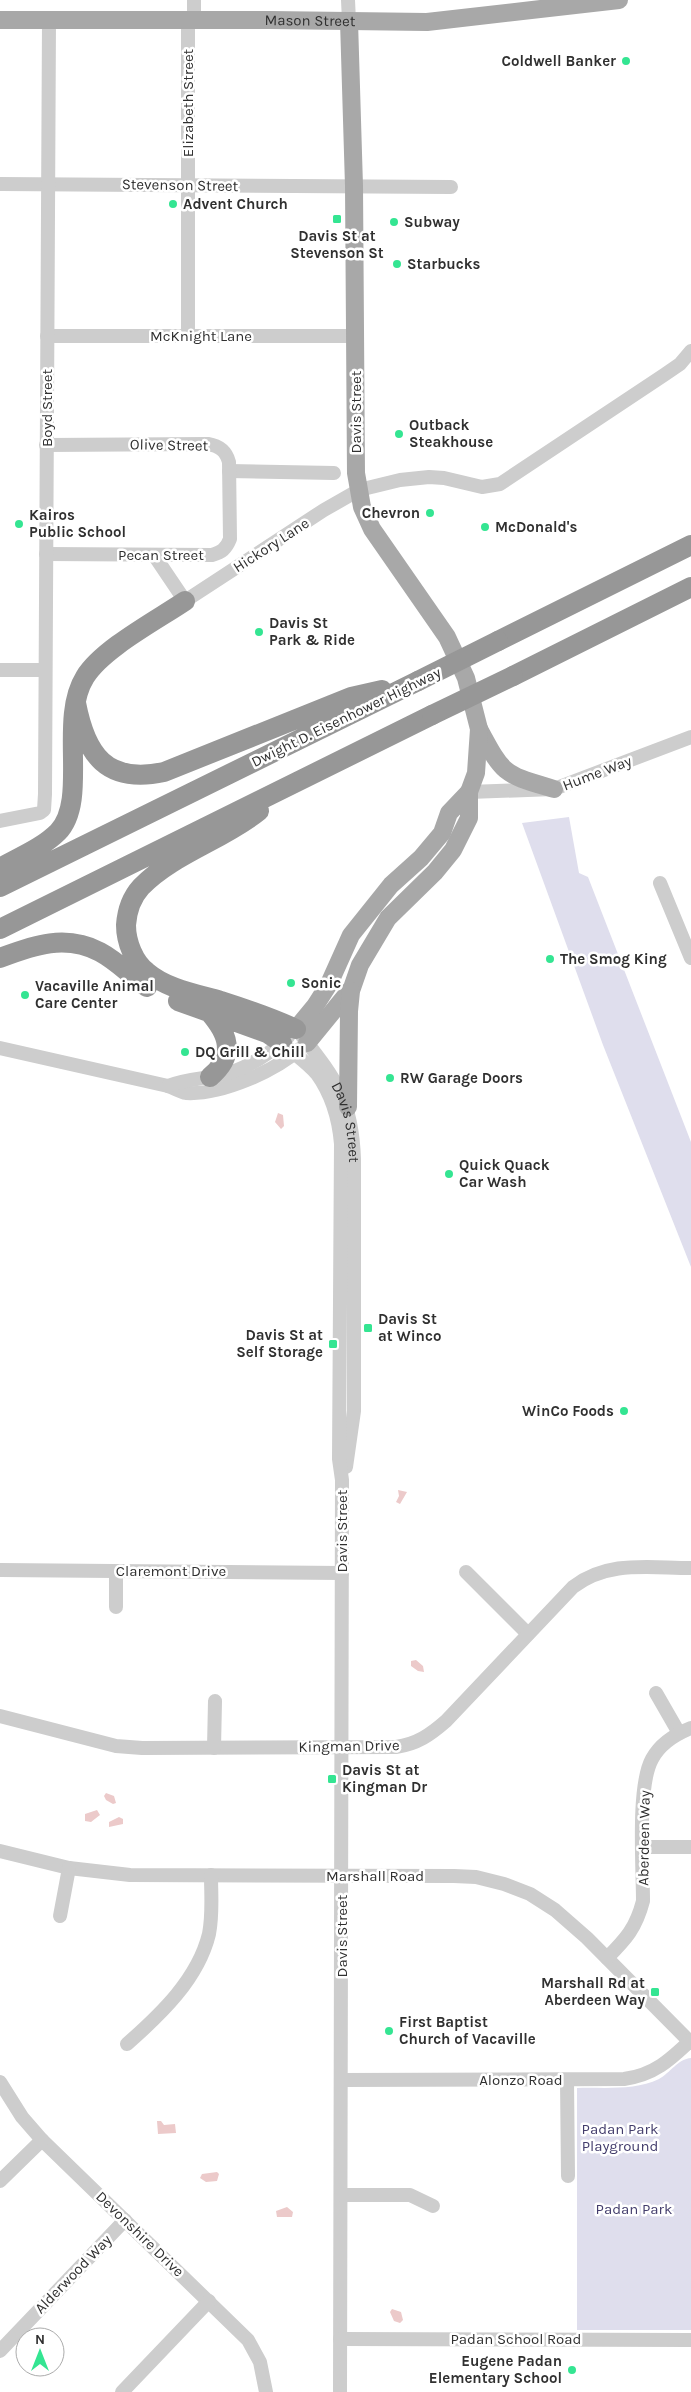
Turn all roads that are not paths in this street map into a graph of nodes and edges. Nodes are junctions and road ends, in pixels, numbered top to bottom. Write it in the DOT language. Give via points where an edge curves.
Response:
graph roads {
  1 [pos="194,0"];
  2 [pos="348,0"];
  3 [pos="619,0"];
  4 [pos="573,2"];
  5 [pos="0,20"];
  6 [pos="49,20"];
  7 [pos="191,20"];
  8 [pos="349,21"];
  9 [pos="0,184"];
  10 [pos="47,184"];
  11 [pos="188,184"];
  12 [pos="354,186"];
  13 [pos="451,187"];
  14 [pos="47,336"];
  15 [pos="188,336"];
  16 [pos="355,336"];
  17 [pos="691,351"];
  18 [pos="46,445"];
  19 [pos="229,471"];
  20 [pos="334,473"];
  21 [pos="359,490"];
  22 [pos="691,546"];
  23 [pos="46,554"];
  24 [pos="154,555"];
  25 [pos="691,587"];
  26 [pos="185,601"];
  27 [pos="0,670"];
  28 [pos="45,670"];
  29 [pos="418,681"];
  30 [pos="76,703"];
  31 [pos="479,729"];
  32 [pos="691,737"];
  33 [pos="288,787"];
  34 [pos="554,788"];
  35 [pos="469,792"];
  36 [pos="0,821"];
  37 [pos="0,868"];
  38 [pos="660,883"];
  39 [pos="0,888"];
  40 [pos="0,928"];
  41 [pos="690,952"];
  42 [pos="0,958"];
  43 [pos="352,988"];
  44 [pos="209,1012"];
  45 [pos="295,1042"];
  46 [pos="0,1048"];
  47 [pos="210,1077"];
  48 [pos="168,1086"];
  49 [pos="348,1107"];
  50 [pos="342,1480"];
  51 [pos="691,1568"];
  52 [pos="0,1570"];
  53 [pos="116,1571"];
  54 [pos="342,1572"];
  55 [pos="466,1572"];
  56 [pos="116,1607"];
  57 [pos="528,1634"];
  58 [pos="656,1693"];
  59 [pos="215,1701"];
  60 [pos="0,1716"];
  61 [pos="685,1731"];
  62 [pos="342,1747"];
  63 [pos="214,1748"];
  64 [pos="643,1847"];
  65 [pos="691,1847"];
  66 [pos="0,1850"];
  67 [pos="69,1868"];
  68 [pos="211,1875"];
  69 [pos="342,1876"];
  70 [pos="60,1916"];
  71 [pos="607,1958"];
  72 [pos="690,2041"];
  73 [pos="127,2044"];
  74 [pos="341,2080"];
  75 [pos="567,2080"];
  76 [pos="0,2082"];
  77 [pos="42,2140"];
  78 [pos="568,2176"];
  79 [pos="0,2181"];
  80 [pos="341,2195"];
  81 [pos="433,2206"];
  82 [pos="125,2220"];
  83 [pos="209,2301"];
  84 [pos="340,2339"];
  85 [pos="691,2340"];
  86 [pos="0,2351"];
  87 [pos="122,2392"];
  88 [pos="266,2392"];
  89 [pos="340,2392"];
  1 -- 7 [label="street, Elizabeth Street"];
  2 -- 8 [label="street, Davis Street"];
  3 -- 4 [label="main road, Mason Street"];
  4 -- 8 [label="main road, Mason Street" via="427,22"];
  5 -- 6 [label="main road, Mason Street"];
  6 -- 7 [label="main road, Mason Street"];
  6 -- 10 [label="street, Boyd Street"];
  7 -- 8 [label="main road, Mason Street"];
  7 -- 11 [label="street, Elizabeth Street"];
  8 -- 12 [label="main road, Davis Street"];
  9 -- 10 [label="street, Stevenson Street"];
  10 -- 11 [label="street, Stevenson Street"];
  10 -- 14 [label="street, Boyd Street"];
  11 -- 12 [label="street, Stevenson Street"];
  11 -- 15 [label="street, Elizabeth Street"];
  12 -- 13 [label="street, Stevenson Street"];
  12 -- 16 [label="main road, Davis Street"];
  14 -- 15 [label="street, McKnight Lane"];
  14 -- 18 [label="street, Boyd Street"];
  15 -- 16 [label="street, McKnight Lane"];
  16 -- 21 [label="main road, Davis Street"];
  17 -- 21 [label="street, Hickory Lane" via="680,364 500,484 482,487 429,477"];
  18 -- 19 [label="street, Olive Street" via="214,445 225,452"];
  18 -- 23 [label="street, Boyd Street"];
  19 -- 20 [label="street"];
  19 -- 24 [label="street, Pecan Street" via="230,539 227,547 212,555"];
  21 -- 26 [label="street, Hickory Lane"];
  21 -- 31 [label="main road, Davis Street" via="362,507 372,529 448,637 466,678"];
  22 -- 29 [label="highway, Dwight D. Eisenhower Highway, bridge"];
  23 -- 24 [label="street, Pecan Street"];
  23 -- 28 [label="street, Boyd Street"];
  24 -- 26 [label="street"];
  25 -- 33 [label="highway, bridge"];
  26 -- 30 [label="highway" via="107,654 92,668 79,689"];
  27 -- 28 [label="street"];
  28 -- 36 [label="street, Boyd Street" via="44,810"];
  29 -- 30 [label="highway" via="351,697 164,772 146,775 130,775 98,758 81,730"];
  29 -- 39 [label="highway, Dwight D. Eisenhower Highway"];
  30 -- 37 [label="highway" via="72,718 72,801 68,818 52,838"];
  31 -- 34 [label="main road" via="502,768 513,776"];
  31 -- 35 [label="main road, Davis Street" via="476,773"];
  32 -- 34 [label="street, Hume Way"];
  33 -- 40 [label="highway"];
  33 -- 45 [label="highway" via="243,824 156,875 140,888 131,902 126,930 136,961 148,973 169,984 236,1006"];
  34 -- 35 [label="street, Hume Way"];
  35 -- 43 [label="main road, Davis Street" via="469,818 453,850 388,918 360,965"];
  35 -- 45 [label="main road, Davis Street" via="449,813 442,833 421,858 391,885 351,935 329,984"];
  38 -- 41 [label="street"];
  42 -- 44 [label="highway" via="52,942 82,945 100,952 152,990"];
  43 -- 45 [label="main road, Davis Street"];
  43 -- 49 [label="main road" via="348,1011"];
  44 -- 45 [label="highway"];
  44 -- 47 [label="highway" via="227,1037 222,1065"];
  45 -- 47 [label="street" via="230,1073"];
  45 -- 48 [label="street" via="271,1068 228,1086 185,1093"];
  45 -- 49 [label="street, Davis Street" via="330,1073"];
  45 -- 50 [label="street, Davis Street" via="330,1097 340,1137 339,1459"];
  46 -- 48 [label="street"];
  47 -- 48 [label="street" via="185,1079"];
  49 -- 50 [label="street, Davis Street" via="354,1159 354,1411"];
  50 -- 54 [label="street, Davis Street"];
  51 -- 57 [label="street, Kingman Drive" via="621,1568 586,1577"];
  52 -- 53 [label="street, Claremont Drive"];
  53 -- 54 [label="street, Claremont Drive"];
  53 -- 56 [label="street"];
  54 -- 62 [label="street, Davis Street"];
  55 -- 57 [label="street"];
  57 -- 62 [label="street, Kingman Drive" via="428,1737 396,1747"];
  58 -- 61 [label="street"];
  59 -- 63 [label="street"];
  60 -- 63 [label="street, Kingman Drive" via="116,1746"];
  61 -- 64 [label="street, Aberdeen Way" via="660,1748 652,1758 643,1793"];
  62 -- 63 [label="street, Kingman Drive"];
  62 -- 69 [label="street, Davis Street"];
  64 -- 65 [label="street"];
  64 -- 71 [label="street, Aberdeen Way" via="642,1901 638,1918 632,1931"];
  66 -- 67 [label="street, Marshall Road"];
  67 -- 68 [label="street, Marshall Road" via="123,1875"];
  67 -- 70 [label="street"];
  68 -- 69 [label="street, Marshall Road"];
  68 -- 73 [label="street" via="212,1913 202,1956 184,1986"];
  69 -- 71 [label="street, Marshall Road" via="454,1876 504,1884 530,1894 555,1910"];
  69 -- 74 [label="street, Davis Street"];
  71 -- 72 [label="street, Marshall Road"];
  72 -- 75 [label="street, Alonzo Road" via="664,2065 641,2076"];
  74 -- 75 [label="street, Alonzo Road"];
  74 -- 80 [label="street, Davis Street"];
  75 -- 78 [label="street"];
  76 -- 77 [label="street, Devonshire Drive" via="22,2117"];
  77 -- 79 [label="street"];
  77 -- 82 [label="street, Devonshire Drive"];
  80 -- 81 [label="street" via="410,2195"];
  80 -- 84 [label="street, Davis Street"];
  82 -- 83 [label="street, Devonshire Drive"];
  82 -- 86 [label="street, Alderwood Way"];
  83 -- 87 [label="street"];
  83 -- 88 [label="street, Devonshire Drive" via="248,2340 260,2362"];
  84 -- 85 [label="street, Padan School Road"];
  84 -- 89 [label="street, Davis Street"];
}
